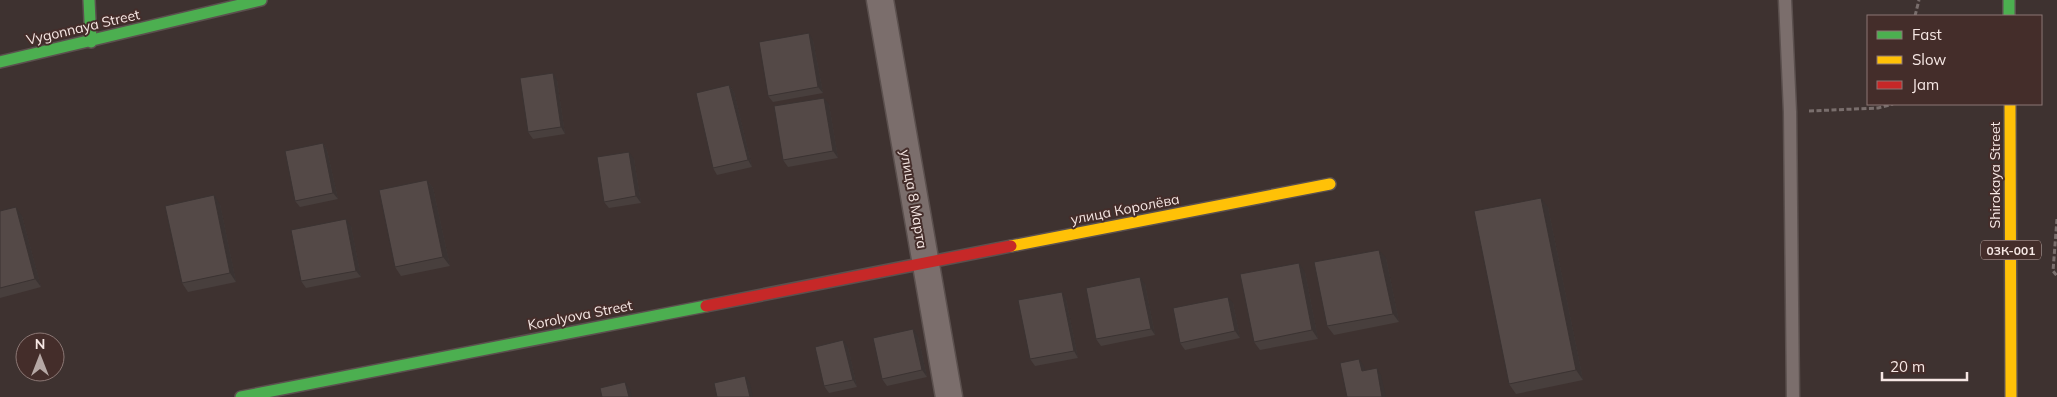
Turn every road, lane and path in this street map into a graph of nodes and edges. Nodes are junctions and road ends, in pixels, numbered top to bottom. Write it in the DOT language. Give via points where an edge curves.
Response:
graph roads {
  1 [pos="88,0"];
  2 [pos="261,0"];
  3 [pos="880,0"];
  4 [pos="1785,0"];
  5 [pos="1919,0"];
  6 [pos="2009,0"];
  7 [pos="1915,15"];
  8 [pos="2009,15"];
  9 [pos="91,42"];
  10 [pos="0,62"];
  11 [pos="1889,105"];
  12 [pos="2010,105"];
  13 [pos="1790,112"];
  14 [pos="1330,184"];
  15 [pos="2057,219"];
  16 [pos="925,263"];
  17 [pos="2057,276"];
  18 [pos="241,397"];
  19 [pos="949,397"];
  20 [pos="1793,397"];
  21 [pos="2011,397"];
  1 -- 9 [label="street"];
  2 -- 9 [label="street, Vygonnaya Street"];
  3 -- 16 [label="street, улица 8 Марта"];
  4 -- 13 [label="lane"];
  5 -- 7 [label="path"];
  6 -- 8 [label="street"];
  9 -- 10 [label="street, Vygonnaya Street"];
  11 -- 13 [label="path"];
  12 -- 21 [label="street, Shirokaya Street / 03К-001"];
  13 -- 20 [label="lane"];
  14 -- 16 [label="street, улица Королёва"];
  15 -- 17 [label="path" via="2053,271"];
  16 -- 18 [label="street, Korolyova Street"];
  16 -- 19 [label="street, улица 8 Марта"];
}
